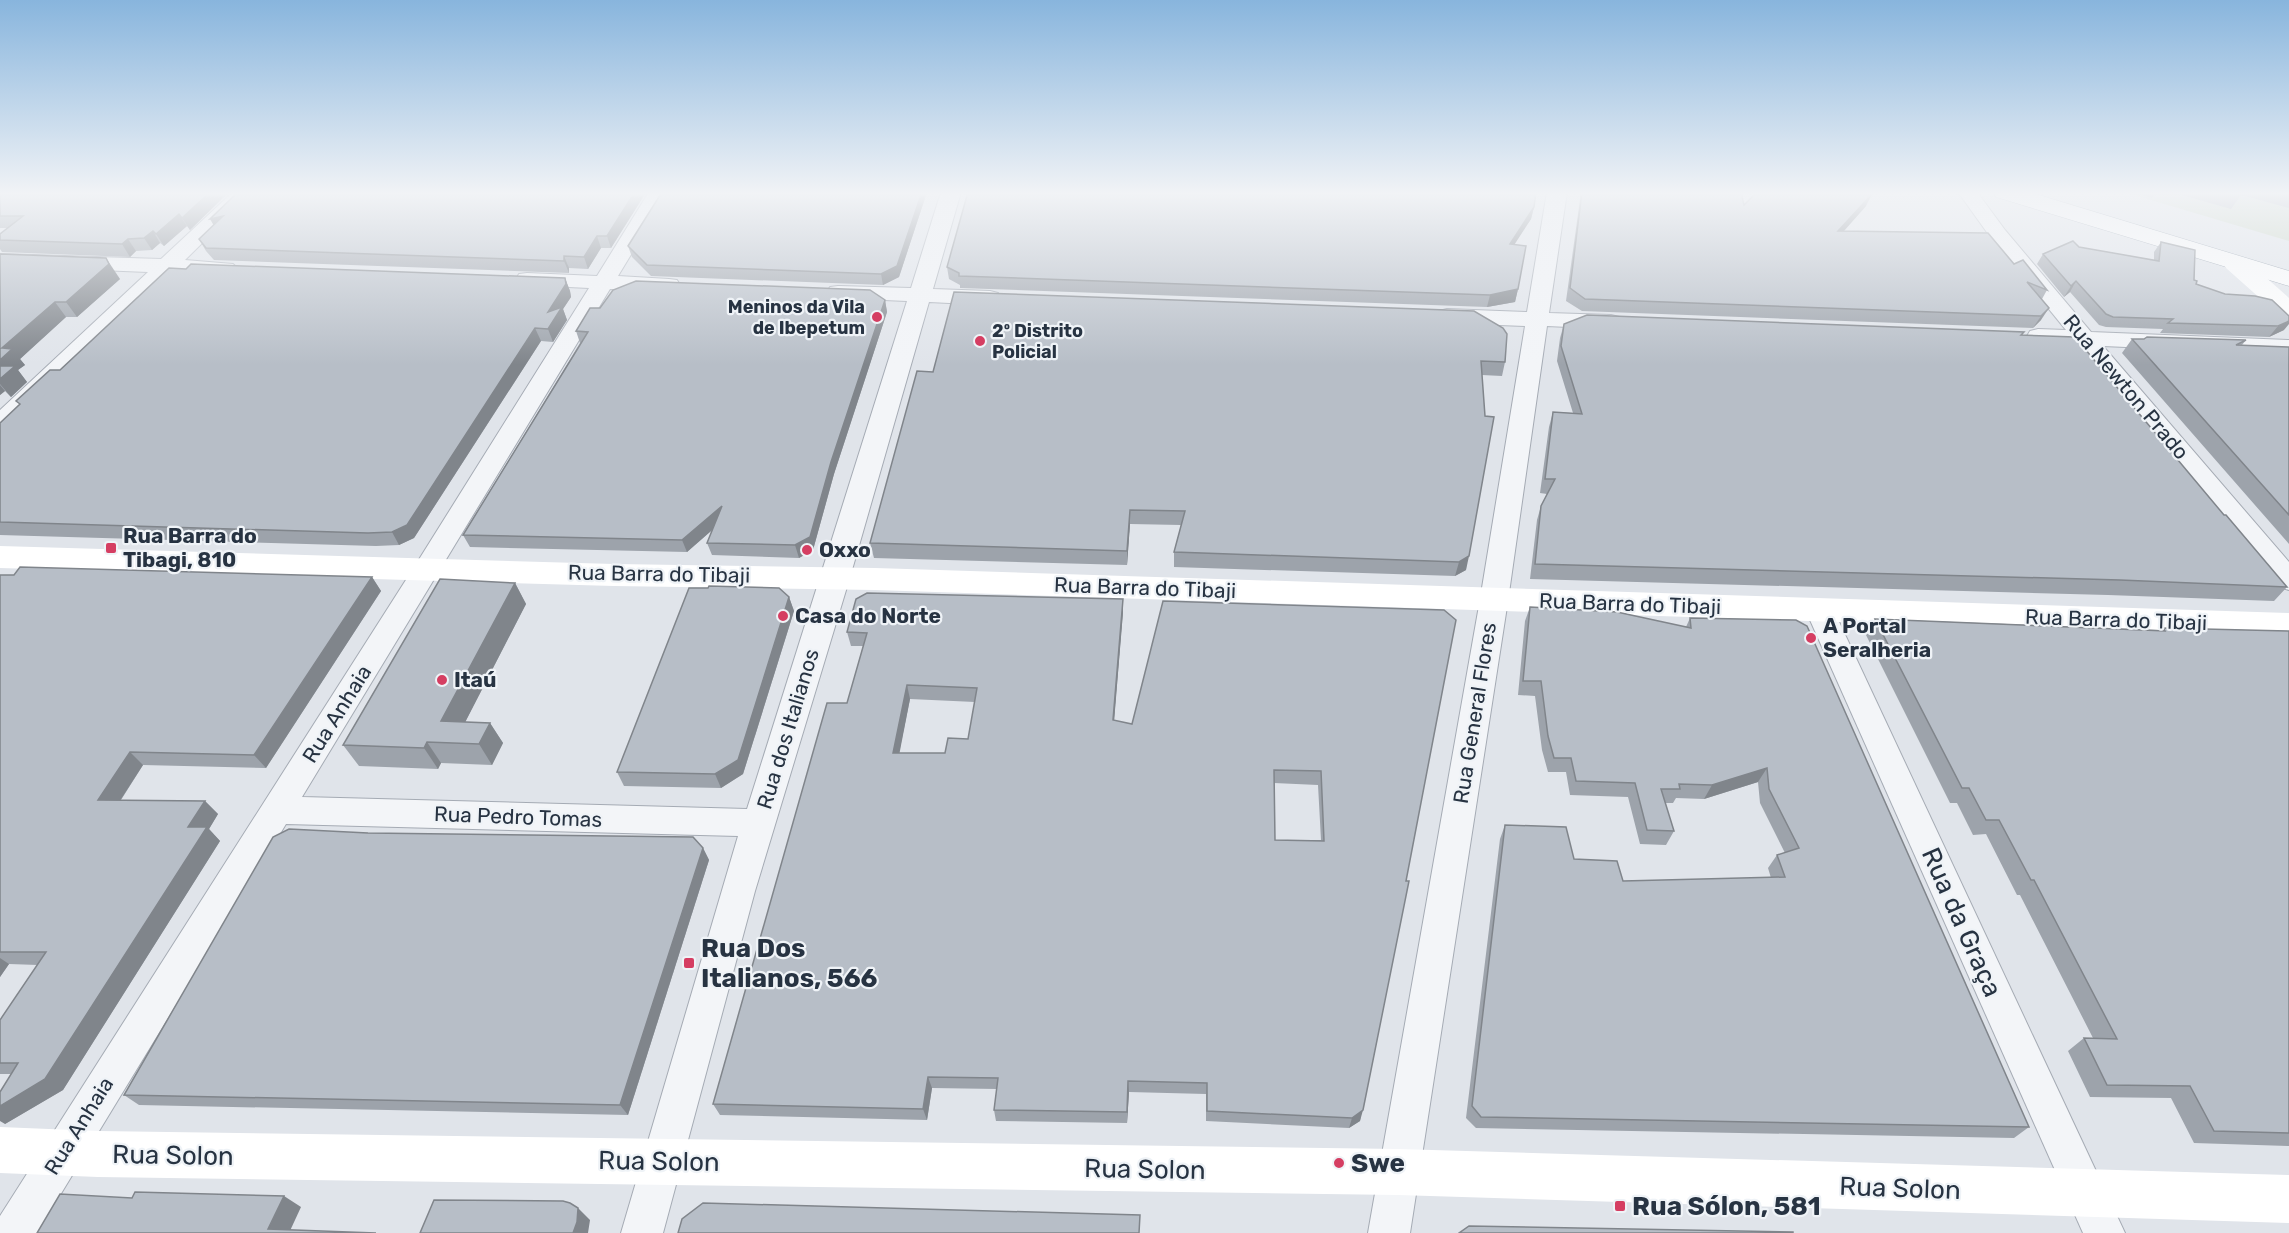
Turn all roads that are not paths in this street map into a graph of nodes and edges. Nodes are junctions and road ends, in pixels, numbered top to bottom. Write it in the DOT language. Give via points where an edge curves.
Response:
graph roads {
  1 [pos="184,250"];
  2 [pos="624,250"];
  3 [pos="933,250"];
  4 [pos="1548,250"];
  5 [pos="2010,250"];
  6 [pos="2194,250"];
  7 [pos="0,260"];
  8 [pos="2235,262"];
  9 [pos="167,266"];
  10 [pos="250,269"];
  11 [pos="512,278"];
  12 [pos="2289,279"];
  13 [pos="605,282"];
  14 [pos="693,286"];
  15 [pos="822,291"];
  16 [pos="919,296"];
  17 [pos="1006,298"];
  18 [pos="2289,311"];
  19 [pos="1432,315"];
  20 [pos="1538,319"];
  21 [pos="1630,322"];
  22 [pos="2012,335"];
  23 [pos="2084,338"];
  24 [pos="2289,347"];
  25 [pos="0,423"];
  26 [pos="0,557"];
  27 [pos="428,568"];
  28 [pos="836,578"];
  29 [pos="2289,580"];
  30 [pos="1494,600"];
  31 [pos="1820,611"];
  32 [pos="2289,625"];
  33 [pos="277,810"];
  34 [pos="759,823"];
  35 [pos="0,1150"];
  36 [pos="63,1152"];
  37 [pos="663,1160"];
  38 [pos="1398,1172"];
  39 [pos="2289,1199"];
  40 [pos="2096,1214"];
  41 [pos="13,1233"];
  42 [pos="642,1233"];
  43 [pos="1389,1233"];
  1 -- 9 [label="street"];
  2 -- 13 [label="street, Rua Anhaia"];
  3 -- 16 [label="street, Rua dos Italianos"];
  4 -- 20 [label="street, Rua General Flores"];
  5 -- 23 [label="street, Rua Newton Prado"];
  6 -- 8 [label="main road"];
  7 -- 9 [label="street"];
  8 -- 12 [label="main road"];
  8 -- 18 [label="main road"];
  9 -- 10 [label="street"];
  9 -- 25 [label="street"];
  11 -- 13 [label="street"];
  13 -- 14 [label="street"];
  13 -- 27 [label="street, Rua Anhaia"];
  15 -- 16 [label="street"];
  16 -- 17 [label="street"];
  16 -- 28 [label="street, Rua dos Italianos"];
  19 -- 20 [label="street"];
  20 -- 21 [label="street"];
  20 -- 30 [label="street, Rua General Flores"];
  22 -- 23 [label="street"];
  23 -- 24 [label="street"];
  23 -- 29 [label="street, Rua Newton Prado"];
  26 -- 27 [label="main road, Rua Barra do Tibaji"];
  27 -- 28 [label="main road, Rua Barra do Tibaji"];
  27 -- 33 [label="street, Rua Anhaia"];
  28 -- 30 [label="main road, Rua Barra do Tibaji"];
  28 -- 34 [label="street, Rua dos Italianos"];
  30 -- 31 [label="main road, Rua Barra do Tibaji"];
  30 -- 38 [label="street, Rua General Flores"];
  31 -- 32 [label="main road, Rua Barra do Tibaji"];
  31 -- 40 [label="street, Rua da Graça"];
  33 -- 34 [label="street, Rua Pedro Tomas"];
  33 -- 36 [label="street, Rua Anhaia"];
  34 -- 37 [label="street, Rua dos Italianos"];
  35 -- 36 [label="main road, Rua Solon"];
  36 -- 37 [label="main road, Rua Solon"];
  36 -- 41 [label="street, Rua Anhaia"];
  37 -- 38 [label="main road, Rua Solon"];
  37 -- 42 [label="street, Rua dos Italianos"];
  38 -- 40 [label="main road, Rua Solon"];
  38 -- 43 [label="street, Rua General Flores"];
  39 -- 40 [label="main road, Rua Solon"];
}
